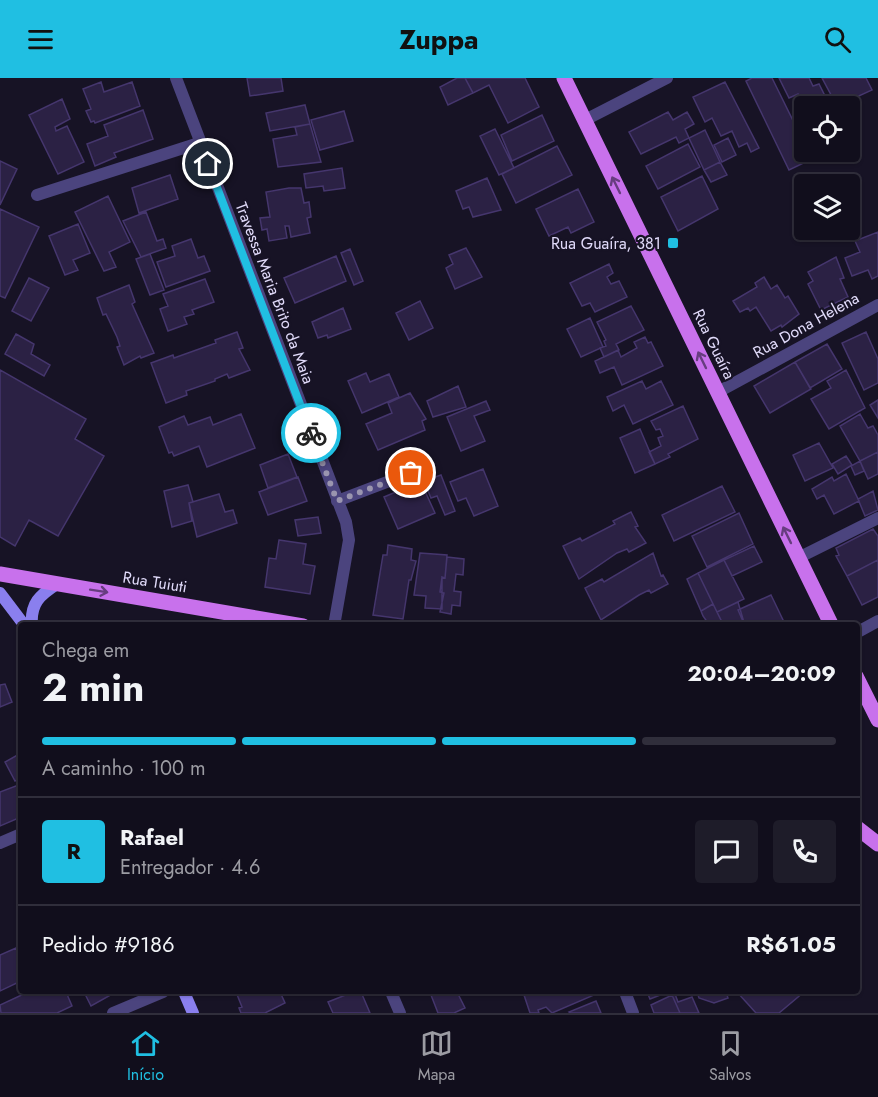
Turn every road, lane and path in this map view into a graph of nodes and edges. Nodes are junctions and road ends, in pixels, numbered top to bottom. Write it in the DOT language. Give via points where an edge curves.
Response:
graph roads {
  1 [pos="176,78"];
  2 [pos="564,78"];
  3 [pos="667,78"];
  4 [pos="585,120"];
  5 [pos="200,143"];
  6 [pos="38,195"];
  7 [pos="878,305"];
  8 [pos="718,392"];
  9 [pos="429,466"];
  10 [pos="337,501"];
  11 [pos="878,518"];
  12 [pos="798,558"];
  13 [pos="0,574"];
  14 [pos="57,584"];
  15 [pos="0,593"];
  16 [pos="235,619"];
  17 [pos="878,621"];
  18 [pos="22,622"];
  19 [pos="32,622"];
  20 [pos="264,622"];
  21 [pos="335,622"];
  22 [pos="830,622"];
  23 [pos="860,631"];
  24 [pos="860,684"];
  25 [pos="878,720"];
  26 [pos="866,832"];
  27 [pos="18,835"];
  28 [pos="0,843"];
  29 [pos="878,844"];
  30 [pos="158,994"];
  31 [pos="185,994"];
  32 [pos="392,994"];
  33 [pos="626,994"];
  34 [pos="113,1013"];
  35 [pos="193,1013"];
  36 [pos="400,1013"];
  37 [pos="633,1013"];
  1 -- 5 [label="street, Travessa Maria Brito da Maia"];
  2 -- 4 [label="main road, Rua Guaíra"];
  3 -- 4 [label="street"];
  8 -- 4 [label="main road, Rua Guaíra, one-way"];
  5 -- 6 [label="street"];
  5 -- 10 [label="street, Travessa Maria Brito da Maia"];
  7 -- 8 [label="street, Rua Dona Helena"];
  12 -- 8 [label="main road, Rua Guaíra, one-way"];
  9 -- 10 [label="street"];
  10 -- 21 [label="street, Travessa Maria Brito da Maia" via="350,540"];
  11 -- 12 [label="street"];
  12 -- 22 [label="main road, Rua Guaíra"];
  13 -- 14 [label="main road, Rua Tuiuti"];
  14 -- 16 [label="main road, Rua Tuiuti, one-way"];
  14 -- 19 [label="street" via="35,602"];
  15 -- 18 [label="street"];
  16 -- 20 [label="main road, Rua Tuiuti"];
  17 -- 23 [label="street"];
  24 -- 25 [label="main road"];
  26 -- 29 [label="main road"];
  27 -- 28 [label="street"];
  30 -- 34 [label="street"];
  31 -- 35 [label="street"];
  32 -- 36 [label="street"];
  33 -- 37 [label="street"];
}
